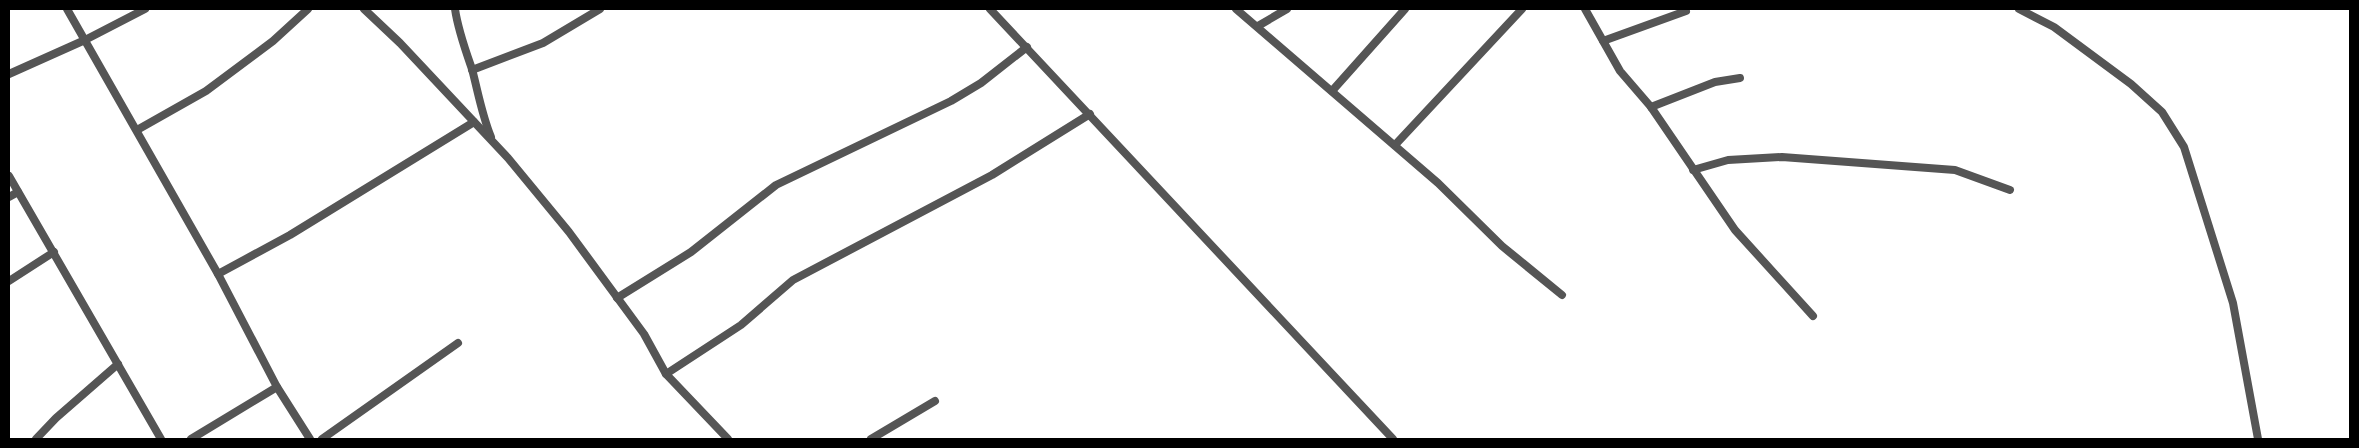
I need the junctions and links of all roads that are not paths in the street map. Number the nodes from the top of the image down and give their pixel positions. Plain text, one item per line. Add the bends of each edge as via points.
1 (68, 9) edge
2 (145, 9) edge
3 (308, 9) edge
4 (364, 9) edge
5 (454, 9) edge
6 (600, 9) edge
7 (990, 9) edge
8 (1236, 9) edge
9 (1287, 9) edge
10 (1405, 9) edge
11 (1522, 9) edge
12 (1585, 9) edge
13 (2019, 9) edge
14 (1686, 11) dead end
15 (1258, 26) junction
16 (85, 40) junction
17 (1603, 41) junction
18 (1027, 47) junction
19 (472, 70) junction
20 (9, 74) edge
21 (1740, 78) dead end
22 (1332, 90) junction
23 (1651, 107) junction
24 (1090, 114) junction
25 (474, 122) junction
26 (137, 130) junction
27 (493, 142) junction
28 (1394, 145) junction
29 (1693, 170) junction
30 (9, 176) edge
31 (2010, 190) dead end
32 (18, 192) junction
33 (9, 197) edge
34 (54, 252) junction
35 (218, 274) junction
36 (9, 281) edge
37 (1562, 295) dead end
38 (617, 298) junction
39 (1813, 316) dead end
40 (458, 344) dead end
41 (118, 364) junction
42 (666, 374) junction
43 (277, 386) junction
44 (935, 401) dead end
45 (36, 439) edge
46 (161, 439) edge
47 (190, 439) edge
48 (310, 439) edge
49 (322, 439) edge
50 (728, 439) edge
51 (871, 439) edge
52 (1393, 439) edge
53 (2258, 439) edge

1 - 16 street
2 - 16 street
3 - 26 street via 206,91
4 - 25 street
5 - 19 street
6 - 19 street via 543,43
7 - 18 street
8 - 15 street
9 - 15 street
10 - 22 street
11 - 28 street
12 - 17 street
13 - 53 street via 2054,27 2131,84 2162,112 2184,148 2233,303
14 - 17 street
15 - 22 street
16 - 20 street
16 - 26 street
17 - 23 street via 1620,71
18 - 24 street
18 - 38 street via 951,102 776,185 691,252
19 - 27 street via 482,115
21 - 23 street via 1715,82
22 - 28 street
23 - 29 street
24 - 42 street via 992,175 793,280 741,325
24 - 52 street
25 - 27 street
25 - 35 street via 330,211
26 - 35 street
27 - 38 street via 569,232
28 - 37 street via 1502,246
29 - 31 street via 1728,160 1782,157 1955,170
29 - 39 street via 1735,230
30 - 32 street
32 - 33 street
32 - 34 street
34 - 36 street
34 - 41 street
35 - 43 street
38 - 42 street via 644,334
40 - 49 street
41 - 45 street
41 - 46 street
42 - 50 street
43 - 47 street
43 - 48 street
44 - 51 street

